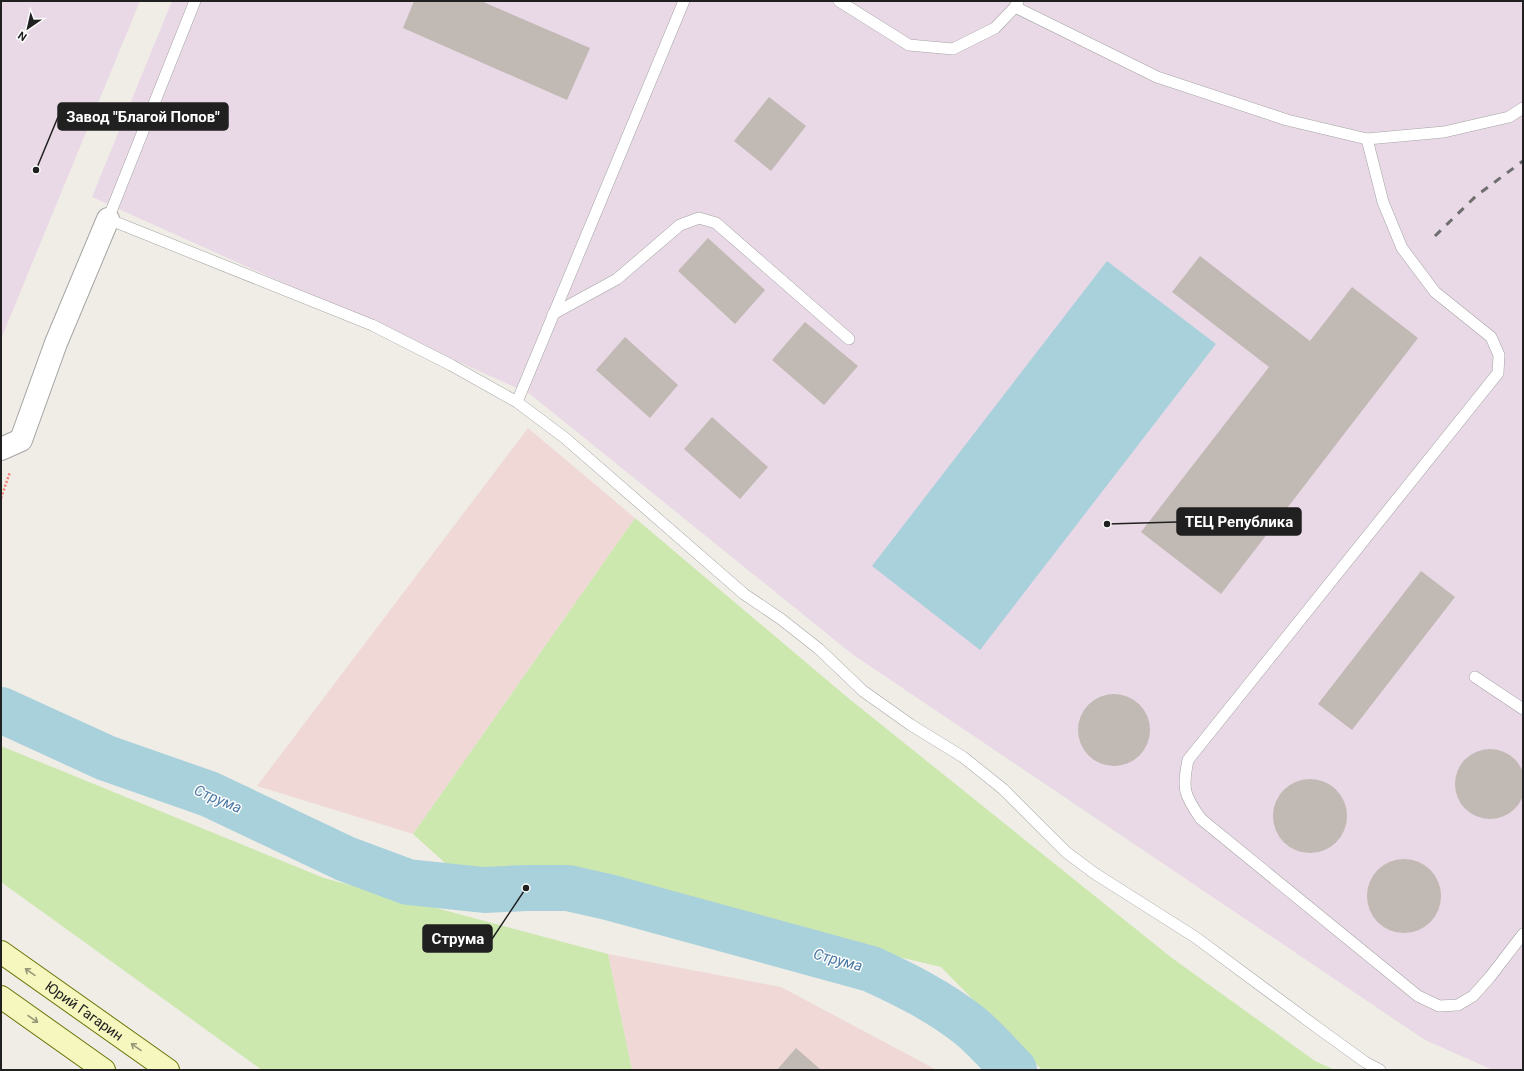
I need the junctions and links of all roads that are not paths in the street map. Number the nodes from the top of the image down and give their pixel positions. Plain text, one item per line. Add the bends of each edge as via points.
1 (195, 1) edge
2 (684, 1) edge
3 (839, 1) edge
4 (1017, 4) edge
5 (1523, 108) edge
6 (1368, 139) junction
7 (108, 219) junction
8 (553, 314) junction
9 (850, 339) dead end
10 (517, 402) junction
11 (1, 449) edge
12 (1475, 677) dead end
13 (1523, 709) edge
14 (1523, 934) edge
15 (1, 952) edge
16 (1, 997) edge
17 (104, 1070) edge
18 (168, 1070) edge
19 (1380, 1070) edge

1 - 7 lane
2 - 8 lane
3 - 4 lane via 909,45 952,49 995,28
4 - 6 lane via 1157,77 1287,120
5 - 6 lane via 1510,117 1444,132
6 - 14 lane via 1383,202 1402,248 1435,292 1491,337 1499,355 1498,373 1188,760 1184,780 1187,799 1201,819 1418,996 1439,1006 1458,1006 1474,996
7 - 10 lane via 372,325
7 - 11 street via 56,343 21,440
8 - 9 lane via 617,279 680,225 699,218 716,223
8 - 10 lane
10 - 19 lane via 565,438 744,594 819,649 864,691 1003,789 1066,852 1088,869 1195,937
12 - 13 lane
18 -> 15 street, Юрий Гагарин
16 -> 17 street

